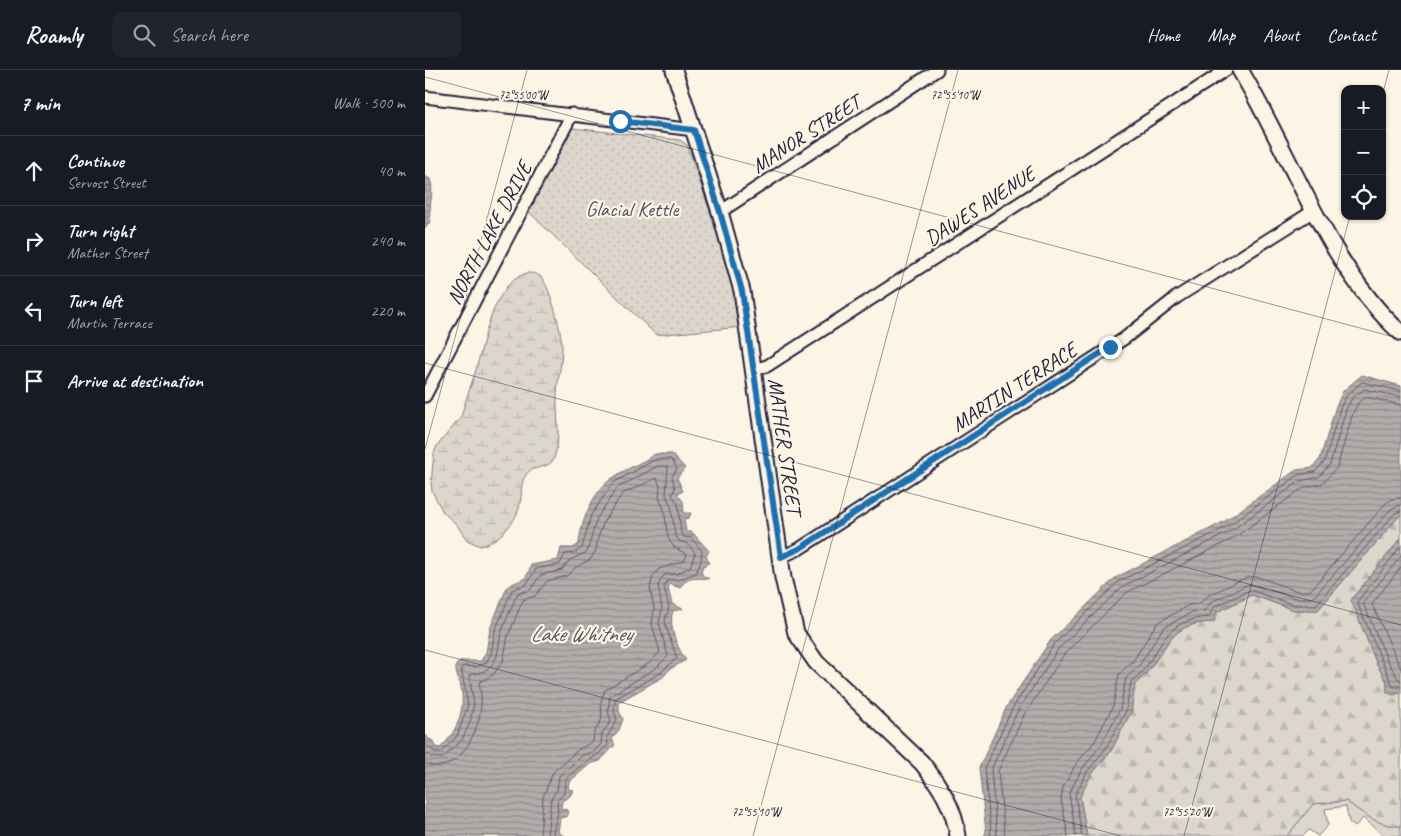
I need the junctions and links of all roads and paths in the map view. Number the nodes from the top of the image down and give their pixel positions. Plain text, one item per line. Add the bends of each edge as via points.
1 (674, 70) edge
2 (937, 70) edge
3 (1226, 70) edge
4 (1240, 70) edge
5 (425, 97) edge
6 (572, 114) junction
7 (694, 130) junction
8 (1315, 210) junction
9 (720, 212) junction
10 (1401, 333) edge
11 (753, 370) junction
12 (425, 396) edge
13 (781, 557) junction
14 (958, 836) edge

1 - 7 street, MATHER STREET
2 - 9 street, MANOR STREET
3 - 11 street, DAWES AVENUE via 767,366
4 - 8 street
5 - 6 street
6 - 7 street
6 - 12 street, NORTH LAKE DRIVE
7 - 9 street, MATHER STREET
8 - 10 street via 1354,279
8 - 13 street, MARTIN TERRACE via 1177,297 1125,338
9 - 11 street, MATHER STREET via 742,291
11 - 13 street, MATHER STREET
13 - 14 street, MATHER STREET via 791,617 805,649 936,780 953,812

